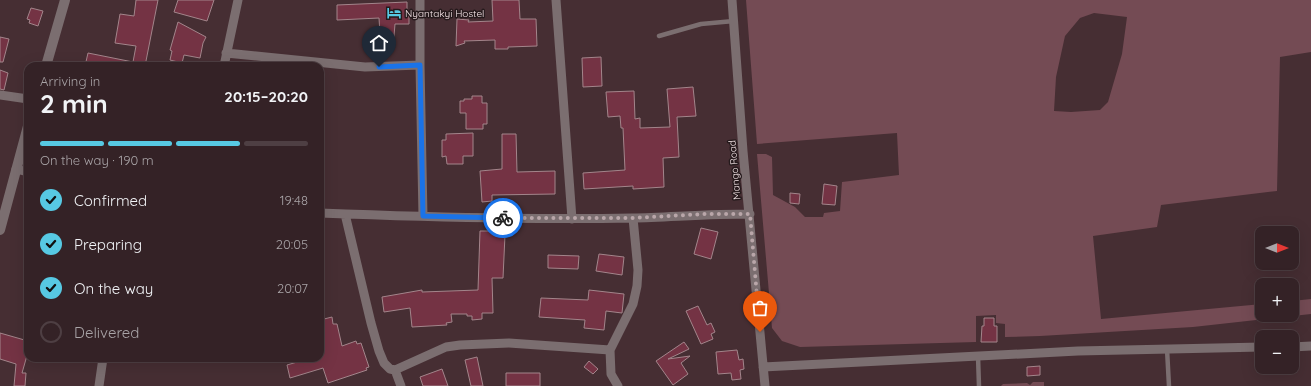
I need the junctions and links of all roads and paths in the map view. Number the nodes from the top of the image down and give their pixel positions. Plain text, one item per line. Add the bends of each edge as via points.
1 (65, 0) edge
2 (238, 0) edge
3 (420, 0) edge
4 (556, 0) edge
5 (732, 0) edge
6 (734, 21) junction
7 (659, 36) dead end
8 (226, 54) junction
9 (47, 62) edge
10 (225, 62) edge
11 (312, 62) edge
12 (324, 63) edge
13 (420, 65) junction
14 (0, 94) edge
15 (24, 99) edge
16 (24, 140) edge
17 (16, 169) junction
18 (24, 171) edge
19 (2, 213) edge
20 (324, 213) edge
21 (345, 214) junction
22 (750, 214) junction
23 (423, 216) junction
24 (633, 218) junction
25 (572, 219) junction
26 (0, 230) edge
27 (1311, 346) edge
28 (1255, 347) edge
29 (1299, 347) edge
30 (1167, 349) junction
31 (610, 350) junction
32 (978, 356) junction
33 (102, 362) edge
34 (763, 367) junction
35 (395, 370) junction
36 (98, 386) edge
37 (401, 386) edge
38 (618, 386) edge
39 (765, 386) edge
40 (979, 386) edge
41 (1169, 386) edge

1 - 9 street
2 - 8 street
3 - 13 street
4 - 25 street
5 - 6 street, Mango Road
6 - 7 lane via 701,24
6 - 22 street, Mango Road
8 - 10 street
8 - 11 street
12 - 13 street via 365,67
13 - 23 street
14 - 15 street
16 - 17 street
17 - 18 street
17 - 19 street
19 - 26 street
20 - 21 street
21 - 23 street
21 - 35 street via 379,351 384,363
22 - 24 street
22 - 34 street, Mango Road
23 - 25 street
24 - 25 street
24 - 31 street via 637,286 633,304
27 - 29 street
28 - 30 street
30 - 32 street
30 - 41 lane
31 - 35 street via 508,344 460,345 446,347
31 - 38 street via 611,374
32 - 34 street
32 - 40 lane
33 - 36 street
34 - 39 street, Mango Road
35 - 37 street

